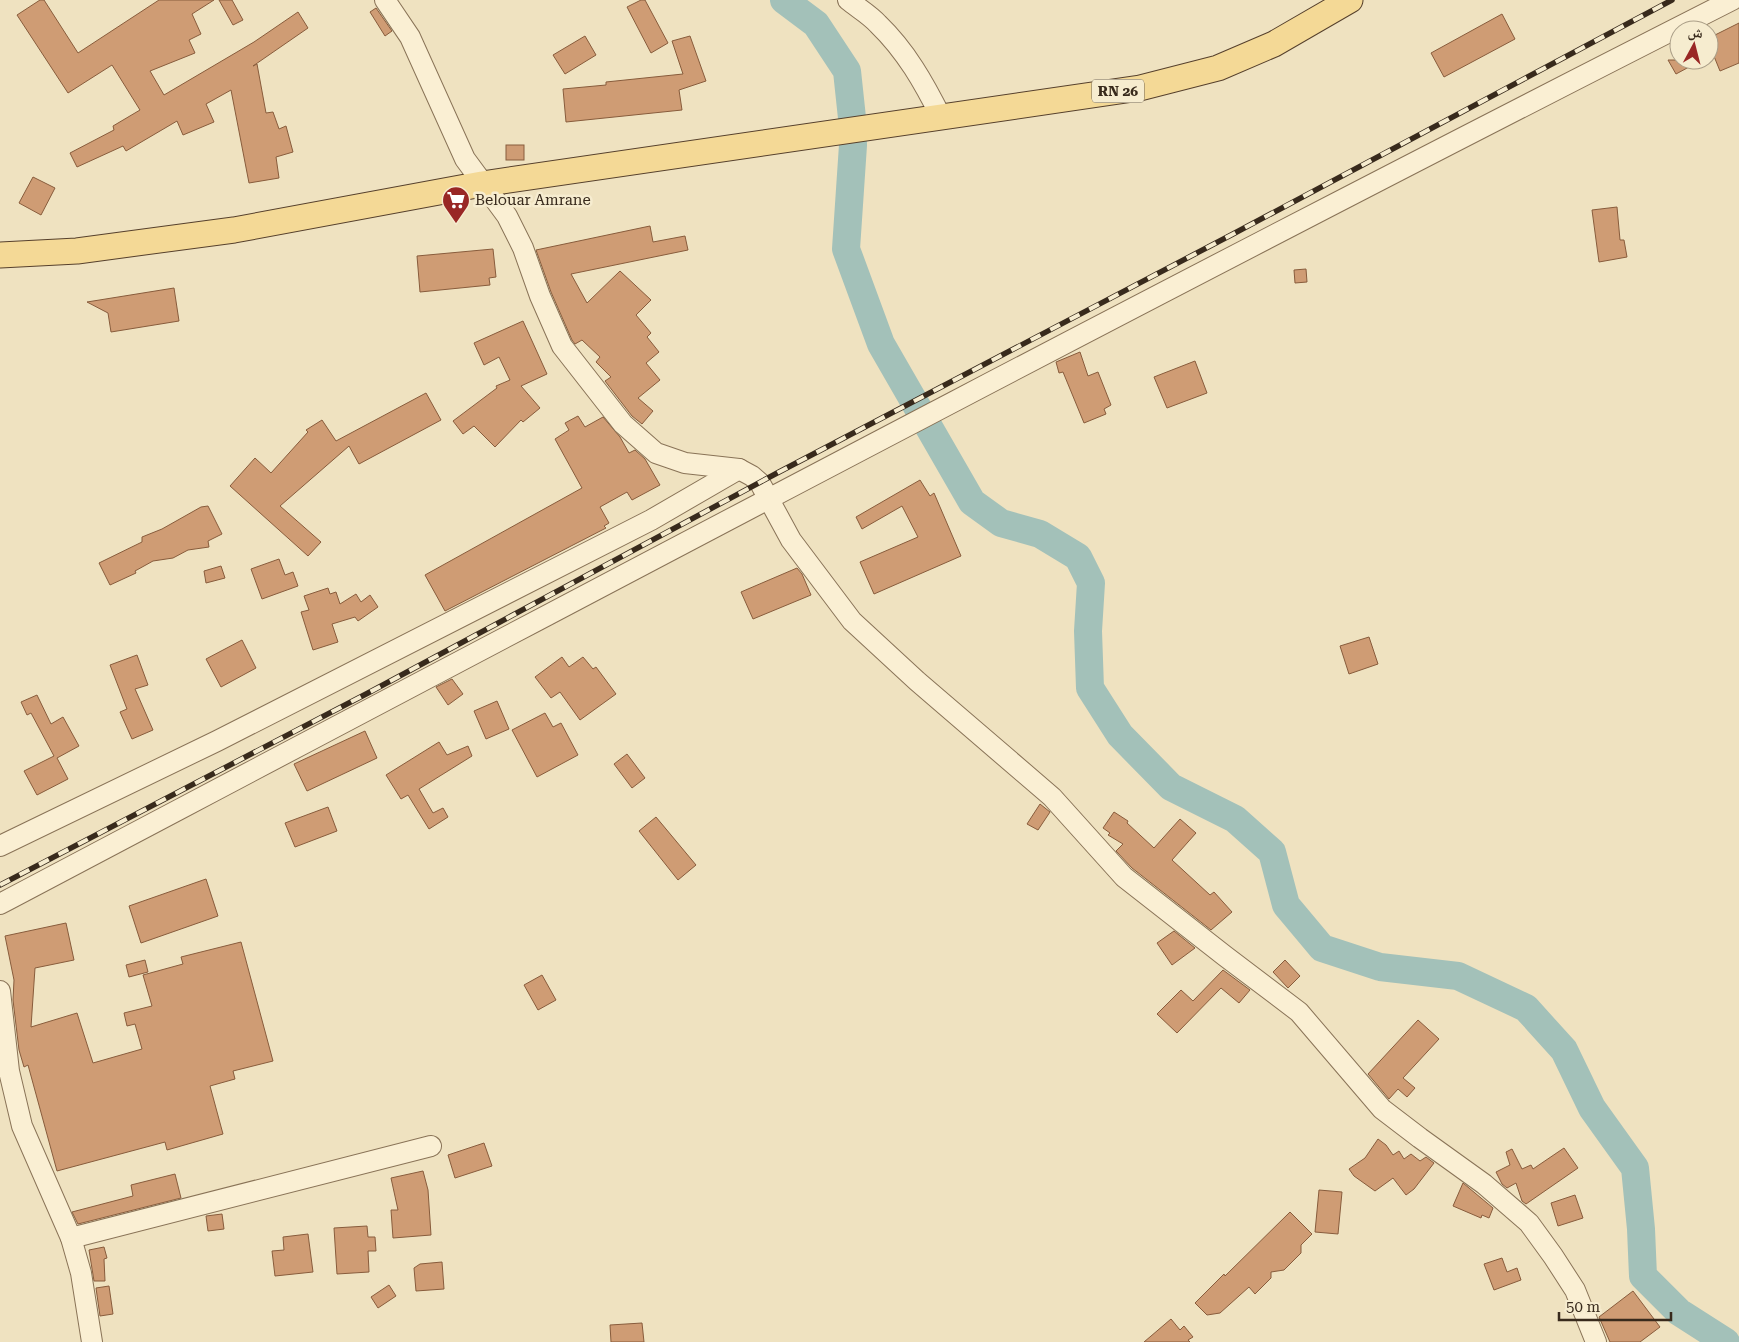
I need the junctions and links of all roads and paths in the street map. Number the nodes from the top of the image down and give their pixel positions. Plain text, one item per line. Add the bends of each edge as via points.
1 (385, 0) edge
2 (848, 0) edge
3 (1350, 0) edge
4 (1732, 0) edge
5 (941, 117) junction
6 (482, 184) junction
7 (0, 255) edge
8 (739, 469) junction
9 (768, 499) junction
10 (4, 838) edge
11 (0, 904) edge
12 (0, 991) edge
13 (431, 1146) dead end
14 (71, 1238) junction
15 (92, 1342) edge
16 (1596, 1342) edge

1 - 6 street via 410,37 465,159
2 - 5 street via 877,23 904,52
3 - 5 main road, RN 26 via 1274,44 1218,68 1140,88
4 - 9 street
5 - 6 main road, RN 26
6 - 7 main road, RN 26 via 234,230 77,251
6 - 8 street via 507,216 523,248 562,346 623,424 656,453 685,463
8 - 9 street via 760,483
8 - 10 street via 651,520 218,740
9 - 11 street
9 - 16 street via 791,540 852,621 1052,797 1124,877 1300,1012 1382,1109 1484,1184 1529,1223 1575,1290
12 - 14 street via 9,1071 22,1126
13 - 14 street
14 - 15 street

